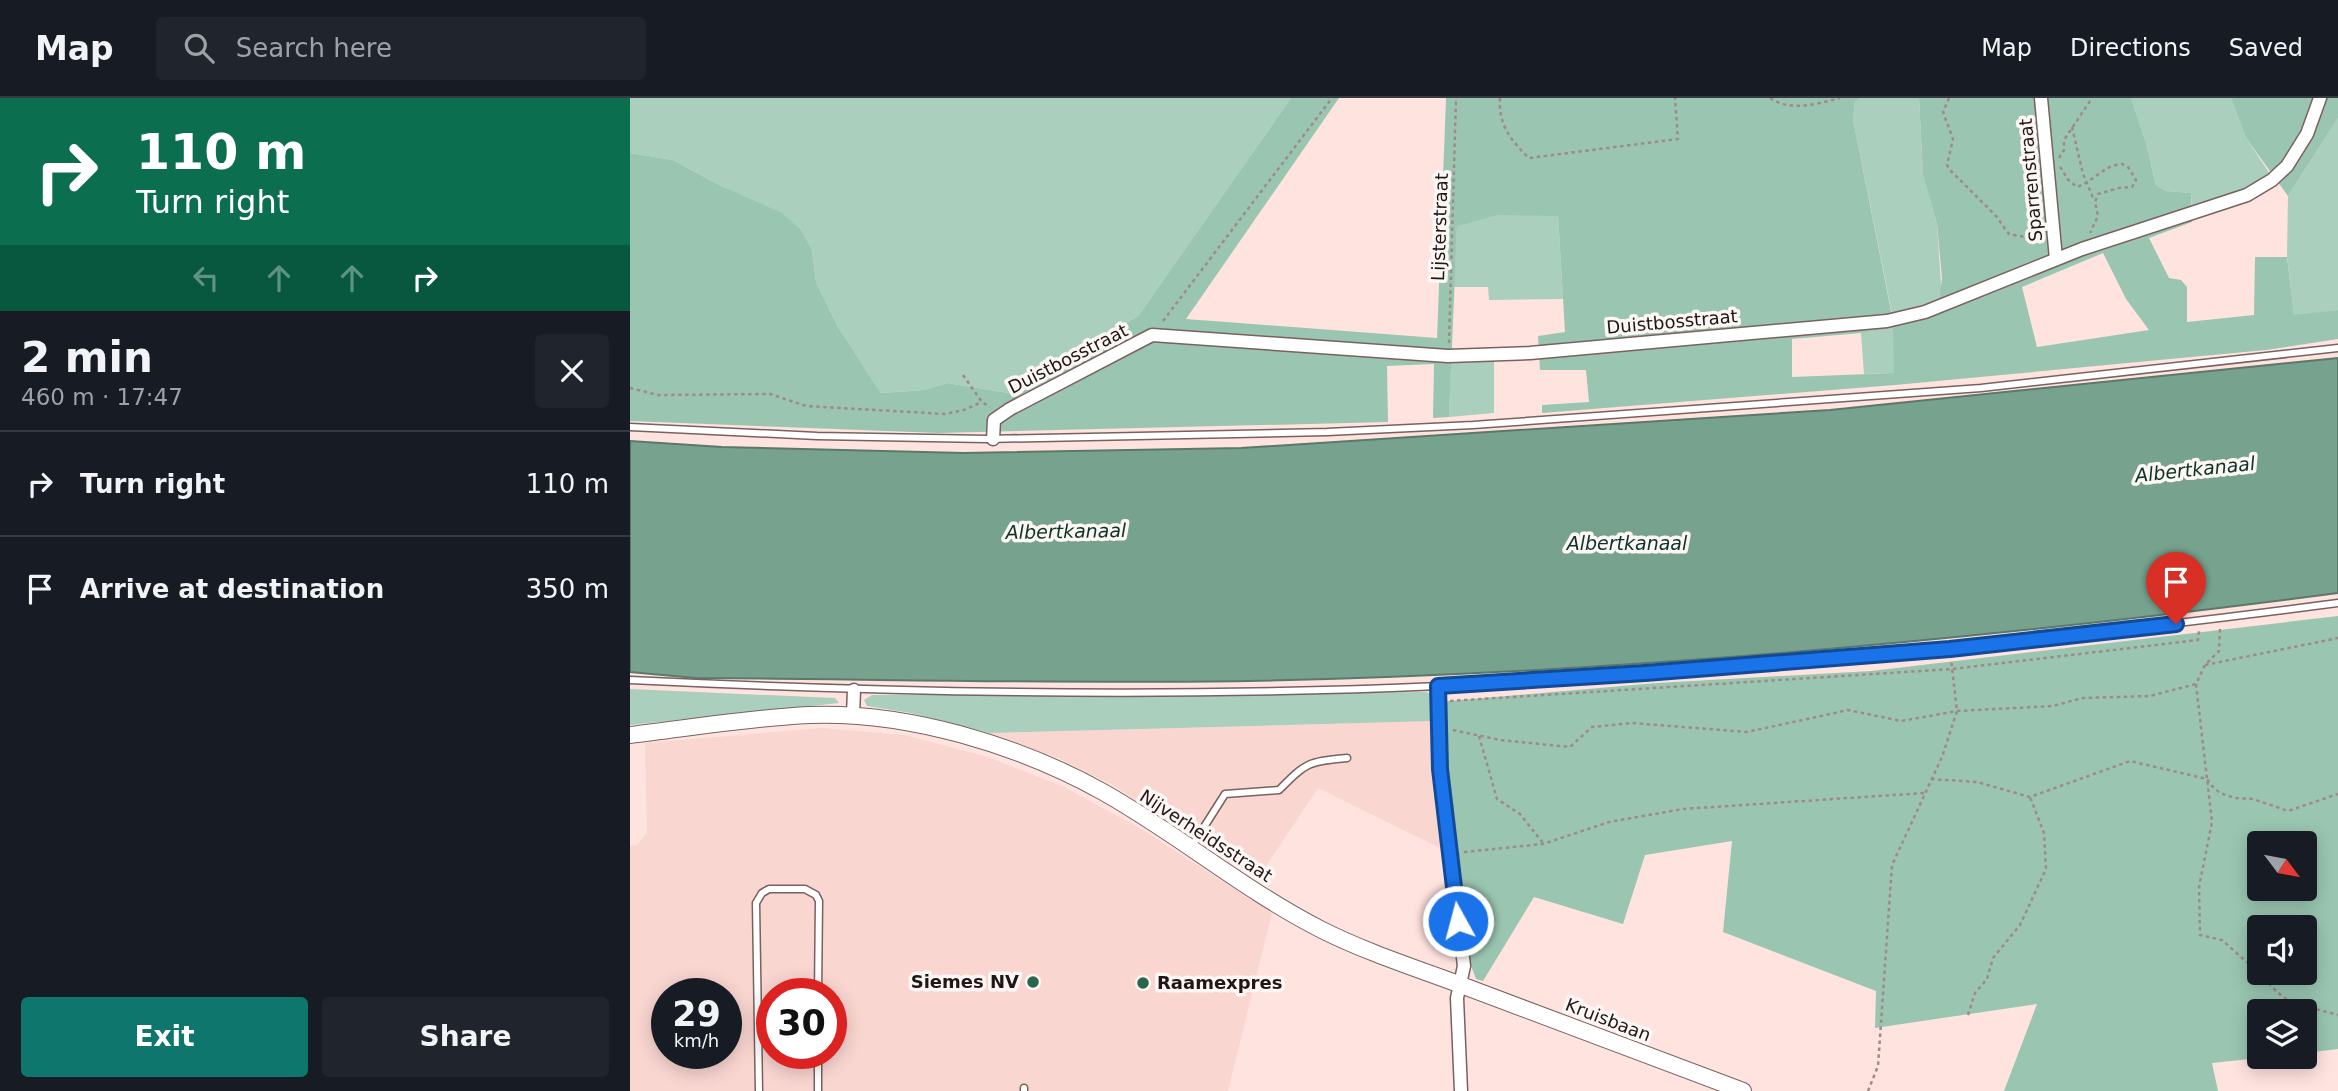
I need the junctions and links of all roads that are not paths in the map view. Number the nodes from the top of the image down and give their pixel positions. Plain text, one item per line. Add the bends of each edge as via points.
1 (2041, 98) edge
2 (2320, 98) edge
3 (2056, 259) junction
4 (2338, 348) edge
5 (630, 427) edge
6 (993, 439) junction
7 (2338, 603) edge
8 (630, 680) edge
9 (1438, 686) junction
10 (854, 690) junction
11 (853, 715) junction
12 (630, 735) edge
13 (1347, 758) dead end
14 (1191, 848) junction
15 (757, 978) edge
16 (818, 978) edge
17 (1461, 985) junction
18 (759, 1069) edge
19 (818, 1069) edge
20 (759, 1091) edge
21 (818, 1091) edge
22 (1461, 1091) edge
23 (1743, 1091) edge

1 - 3 street, Sparrenstraat
2 - 3 street, Duistbosstraat via 2297,152 2272,180 2247,195
3 - 6 street, Duistbosstraat via 1925,312 1887,321 1530,353 1448,356 1152,335 1002,414 994,421
4 - 6 lane via 1982,388 1473,425
5 - 6 lane
7 - 9 lane via 1950,649
8 - 10 lane
9 - 10 lane via 1214,692
9 - 17 street via 1440,769 1464,965
10 - 11 street
11 - 12 street, Nijverheidsstraat via 768,718
11 - 14 street, Nijverheidsstraat via 942,730 1066,773
13 - 14 lane via 1301,768 1279,790 1225,794
14 - 17 street, Nijverheidsstraat via 1324,930
15 - 16 lane via 756,903 769,889 805,889 819,901
17 - 22 street via 1457,998
17 - 23 street, Kruisbaan
18 - 20 lane
19 - 21 lane

